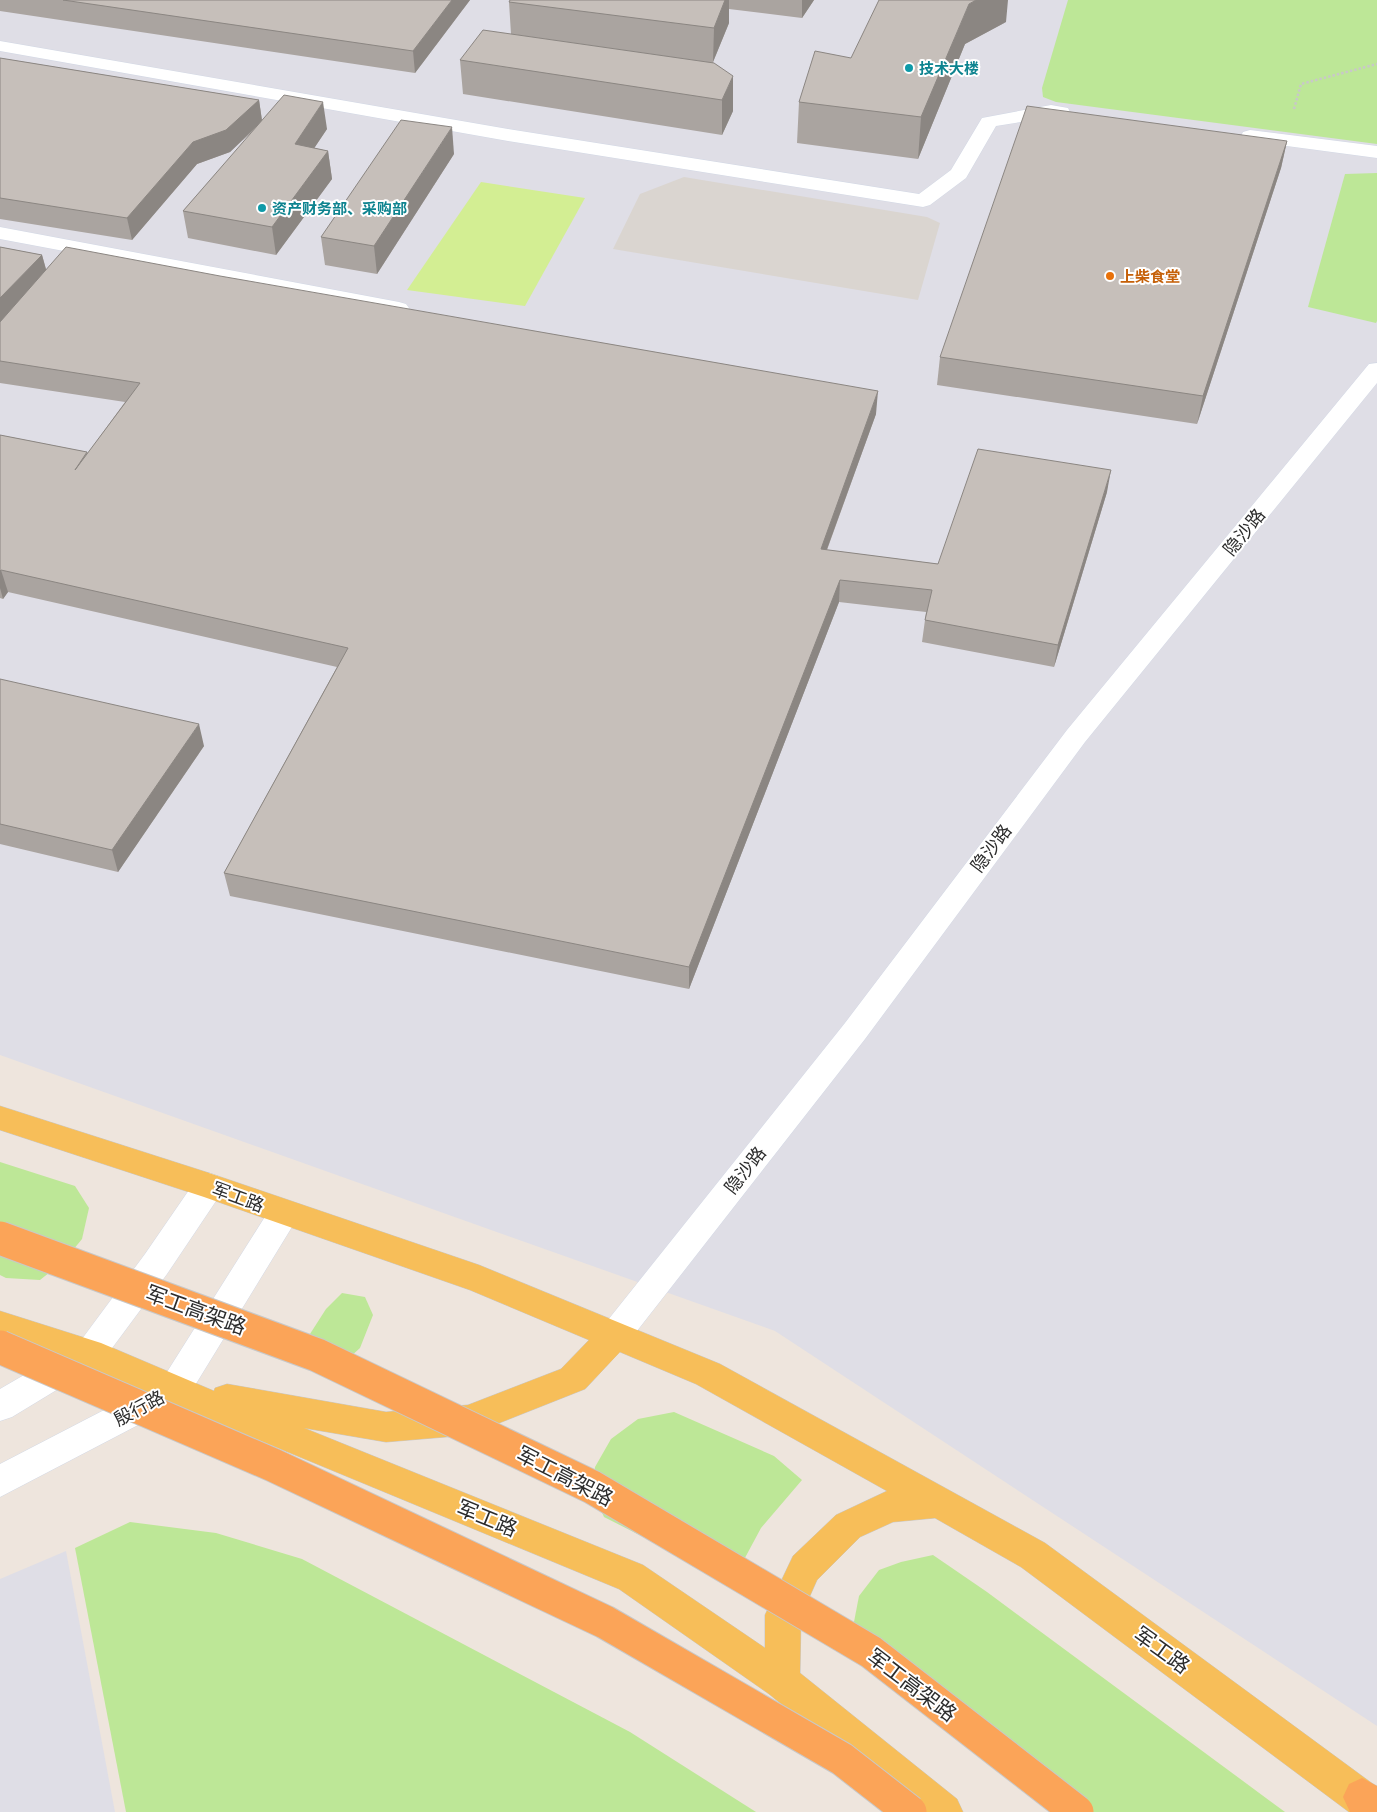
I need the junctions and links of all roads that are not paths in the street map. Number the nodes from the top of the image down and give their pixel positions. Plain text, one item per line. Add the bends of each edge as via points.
1 (0, 46) edge
2 (1080, 115) edge
3 (1229, 133) edge
4 (1377, 152) edge
5 (0, 233) edge
6 (420, 311) edge
7 (1377, 369) edge
8 (0, 1118) edge
9 (208, 1186) junction
10 (284, 1213) junction
11 (0, 1238) edge
12 (0, 1325) edge
13 (615, 1334) junction
14 (0, 1347) edge
15 (90, 1353) junction
16 (174, 1390) junction
17 (0, 1406) edge
18 (0, 1481) edge
19 (939, 1502) junction
20 (782, 1681) junction
21 (1372, 1806) edge
22 (910, 1812) edge
23 (944, 1812) edge
24 (1077, 1812) edge

1 - 2 street via 498,133 923,200 959,174 989,122 1051,111
3 - 4 street
5 - 6 street
7 - 13 street, 隐沙路 via 1076,736 855,1032
8 - 9 main road, 军工路
9 - 10 main road, 军工路
9 - 15 street via 156,1264
10 - 13 main road, 军工路 via 479,1279
10 - 16 street, 殷行路
11 - 24 highway, 军工高架路, bridge via 317,1355 592,1487 871,1652
12 - 15 main road, 军工路
13 - 16 main road, 军工路 via 573,1379 469,1420 386,1427
13 - 19 main road, 军工路 via 708,1374
14 - 22 highway, bridge via 273,1465 605,1622 842,1759
15 - 16 main road, 军工路
15 - 17 street
16 - 18 street, 殷行路
16 - 20 main road, 军工路 via 631,1577
19 - 20 main road via 890,1506 848,1526 805,1568 783,1614
19 - 21 main road, 军工路 via 1033,1555
20 - 23 main road, 军工路

